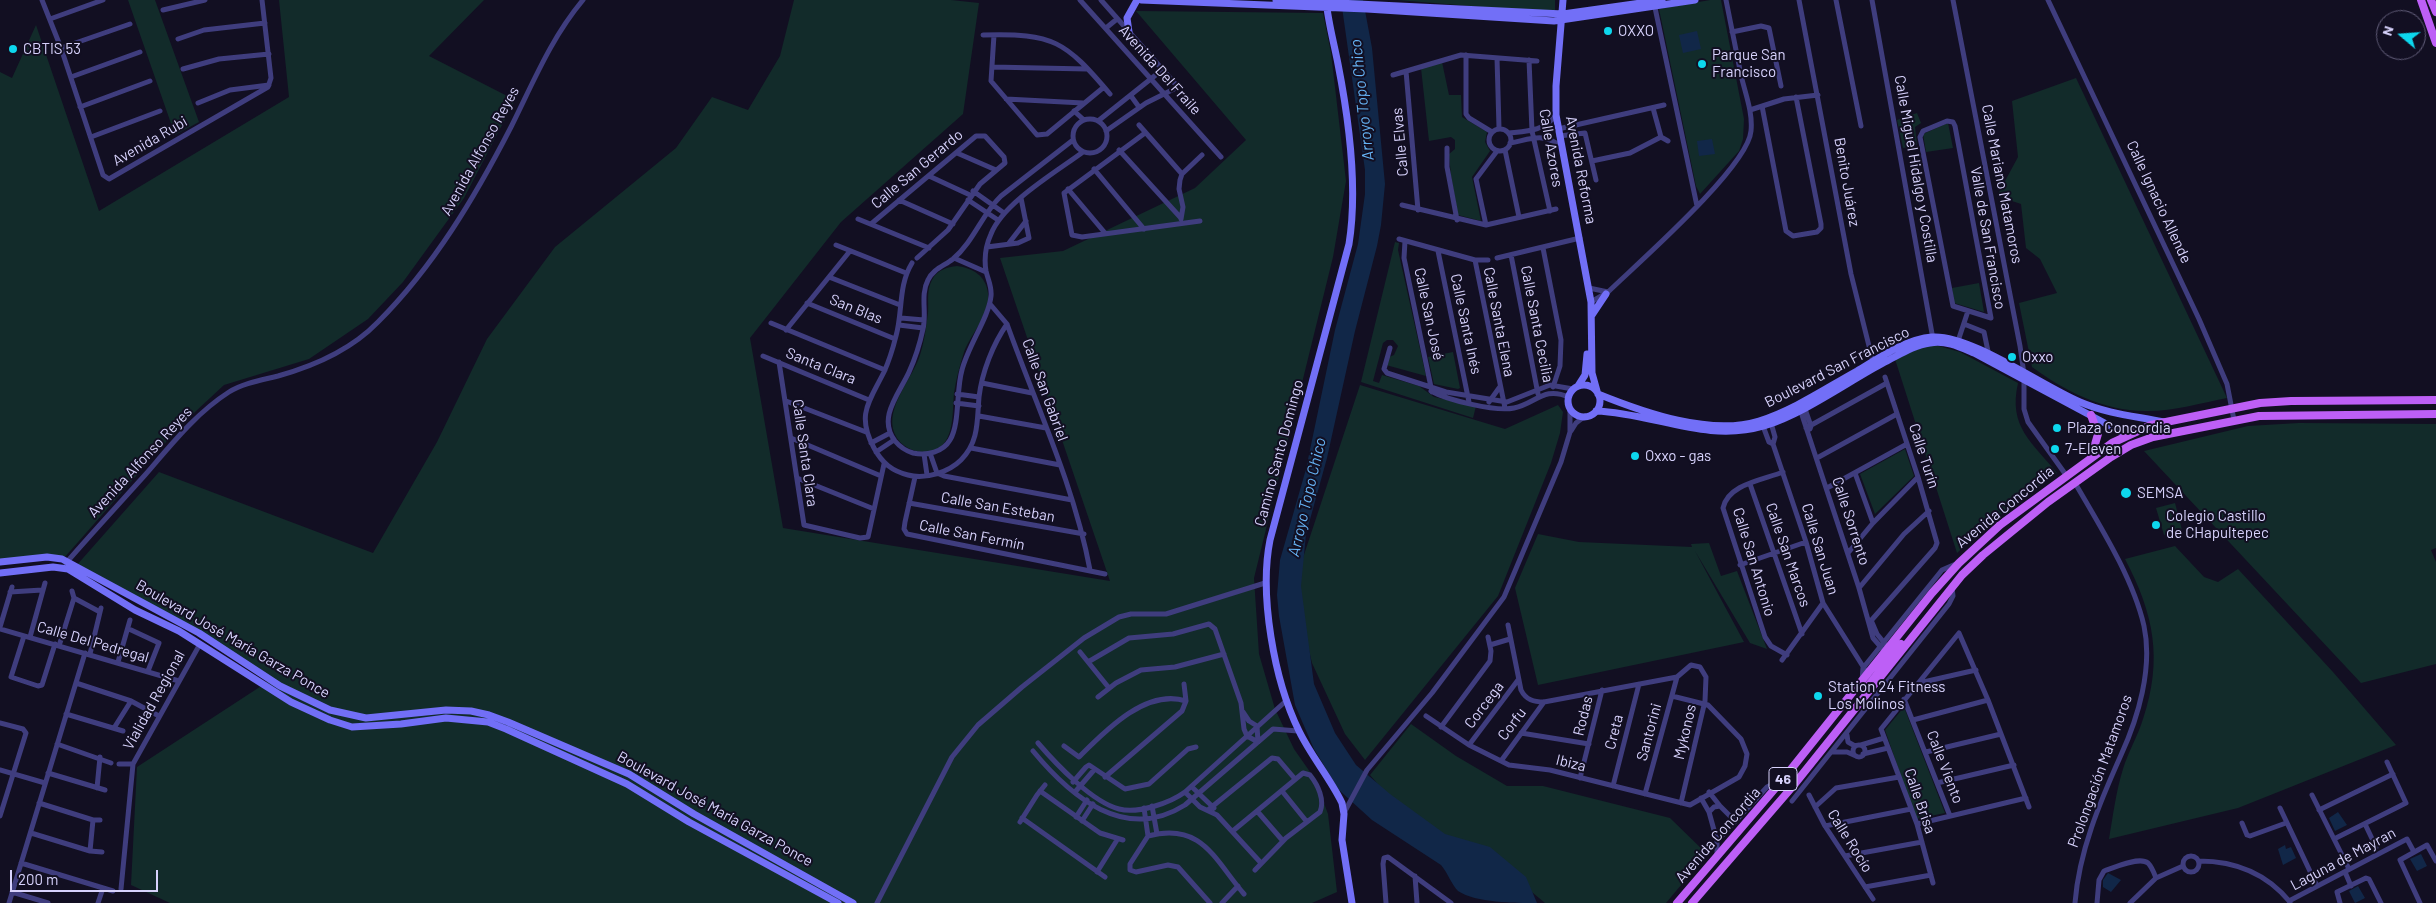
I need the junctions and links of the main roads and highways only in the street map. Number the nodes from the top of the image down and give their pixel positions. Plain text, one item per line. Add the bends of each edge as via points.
1 (2421, 0) edge
2 (2432, 0) edge
3 (2436, 12) edge
4 (2436, 44) edge
5 (2436, 400) edge
6 (2436, 414) edge
7 (2091, 415) road end
8 (2127, 435) junction
9 (2153, 437) junction
10 (2091, 458) junction
11 (2066, 475) junction
12 (2025, 520) junction
13 (1918, 630) junction
14 (1887, 650) junction
15 (1873, 678) junction
16 (1698, 899) edge
17 (1677, 903) edge
18 (1692, 903) edge

1 - 4 main road
2 - 3 main road
5 - 8 main road, Avenida Concordia via 2291,401 2233,407 2166,422
6 - 9 main road, Avenida Concordia / 46 via 2284,414 2234,420
7 - 10 main road via 2098,434
8 - 9 main road
8 - 10 main road, Avenida Concordia
9 - 12 main road, Avenida Concordia / 46 via 2131,445
10 - 11 main road, Avenida Concordia
11 - 12 main road via 2069,482 2066,486 2033,510
11 - 14 main road, Avenida Concordia via 2000,525 1959,563 1901,627
12 - 13 main road, Avenida Concordia / 46 via 1983,554
13 - 14 main road
13 - 15 main road, Avenida Concordia / 46
14 - 15 main road
15 - 16 main road, Avenida Concordia / 46 via 1861,703
15 - 17 main road, Avenida Concordia / 46 via 1862,683
16 - 18 main road, Avenida Concordia / 46

